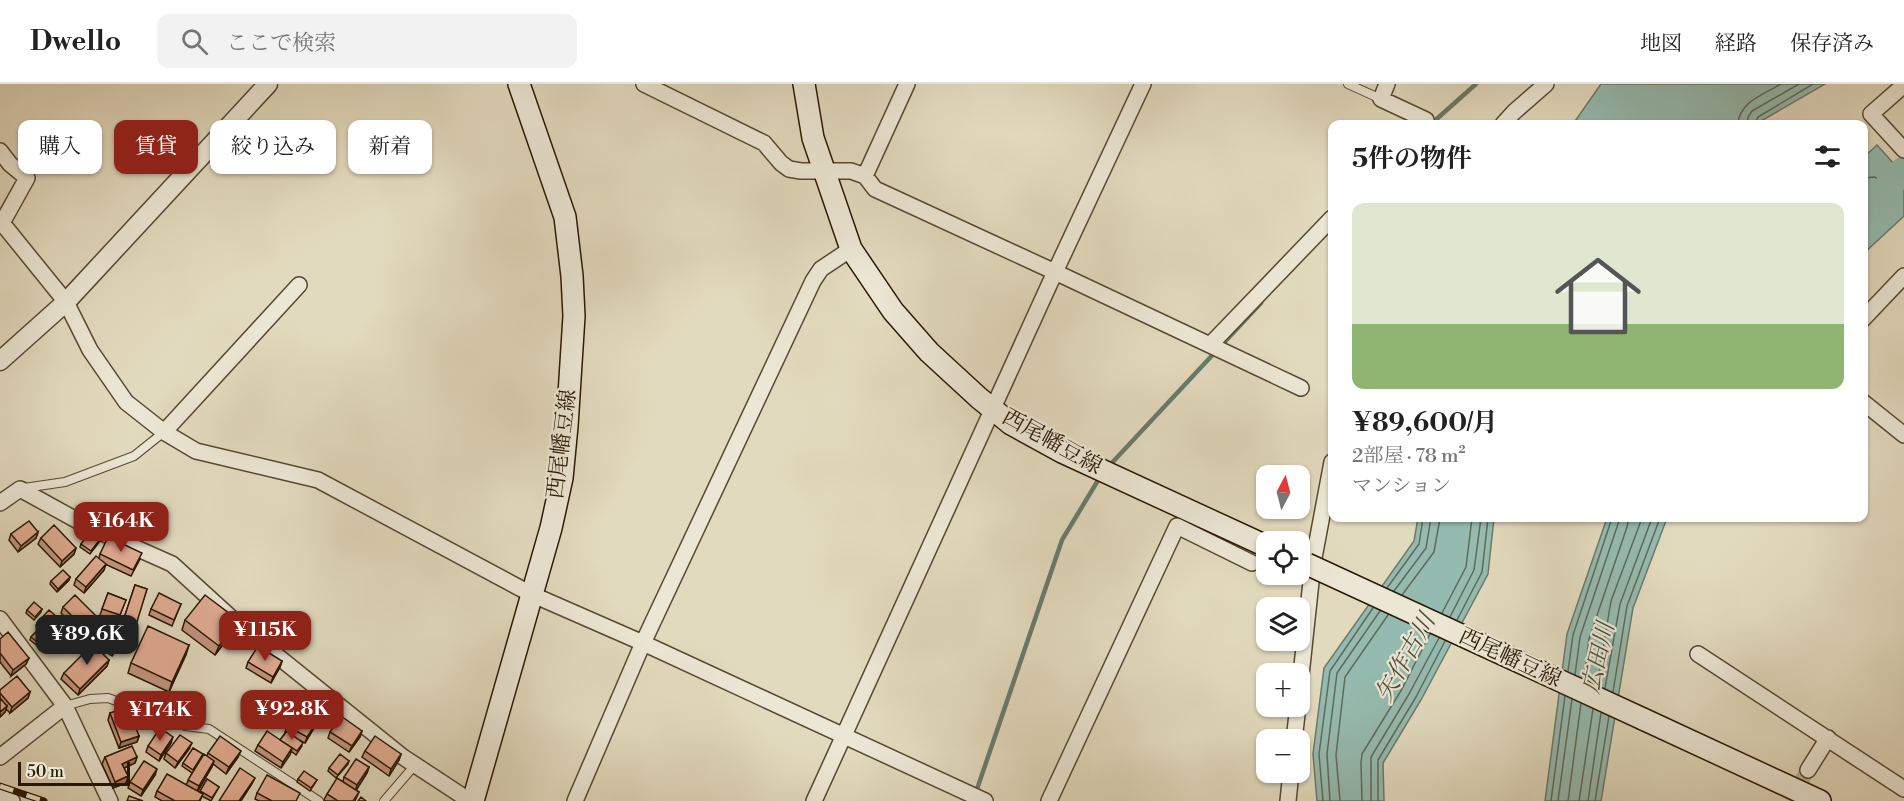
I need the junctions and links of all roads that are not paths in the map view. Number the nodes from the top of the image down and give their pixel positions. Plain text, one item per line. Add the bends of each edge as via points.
1 (268, 84) edge
2 (519, 84) edge
3 (644, 84) edge
4 (804, 84) edge
5 (907, 84) edge
6 (1143, 84) edge
7 (1348, 84) edge
8 (1388, 84) edge
9 (1546, 84) edge
10 (1903, 85) edge
11 (1381, 99) junction
12 (1420, 120) edge
13 (1507, 120) edge
14 (1904, 150) edge
15 (0, 151) edge
16 (824, 171) junction
17 (865, 176) junction
18 (1328, 222) edge
19 (851, 249) junction
20 (1055, 272) junction
21 (1904, 276) edge
22 (299, 285) dead end
23 (66, 302) junction
24 (1868, 315) edge
25 (1210, 345) junction
26 (0, 361) edge
27 (1301, 388) dead end
28 (1868, 406) edge
29 (993, 409) junction
30 (164, 432) junction
31 (1904, 435) edge
32 (1328, 483) edge
33 (20, 489) junction
34 (0, 503) edge
35 (1256, 541) edge
36 (1252, 562) dead end
37 (1310, 566) edge
38 (531, 594) junction
39 (0, 619) edge
40 (643, 643) junction
41 (1698, 654) dead end
42 (1302, 663) edge
43 (65, 706) junction
44 (844, 736) junction
45 (1828, 738) junction
46 (0, 757) edge
47 (416, 765) junction
48 (1808, 770) tunnel mouth
49 (1290, 783) edge
50 (1904, 789) edge
51 (0, 797) edge
52 (12, 801) edge
53 (110, 801) edge
54 (319, 801) edge
55 (384, 801) edge
56 (471, 801) edge
57 (575, 801) edge
58 (814, 801) edge
59 (984, 801) edge
60 (1048, 801) edge
61 (1288, 801) edge
62 (1820, 801) edge

1 - 23 street
2 - 38 main road, 西尾幡豆線 via 564,217 574,316 562,478
3 - 16 street via 764,143 789,169
4 - 16 main road, 西尾幡豆線 via 813,138
5 - 17 street
6 - 20 street
7 - 11 lane
8 - 11 street
9 - 13 street
10 - 14 street via 1871,114
11 - 12 street
15 - 23 street via 27,177 2,223
16 - 17 street via 851,171
16 - 19 main road, 西尾幡豆線
17 - 20 street via 875,189
18 - 25 street
19 - 29 main road, 西尾幡豆線 via 893,311 922,344
19 - 40 street via 821,269 813,281
20 - 25 street
20 - 29 street
21 - 24 street
22 - 30 street
23 - 26 street
23 - 30 street via 90,350 126,402
25 - 27 street
28 - 31 street
29 - 35 main road, 西尾幡豆線 via 1011,424 1062,452
29 - 44 street
30 - 33 lane via 134,456 65,482
30 - 38 street via 195,451 318,480
32 - 42 street via 1313,564
33 - 34 street
33 - 47 street via 89,527 172,564 240,626
36 - 60 street via 1177,526
37 - 62 main road, 西尾幡豆線, bridge
38 - 40 street
38 - 56 main road, 西尾幡豆線
39 - 43 street
40 - 44 street
40 - 57 street
41 - 45 street
43 - 46 street
43 - 53 street
43 - 54 lane via 108,698 185,726 210,729
44 - 58 street
44 - 59 street
45 - 48 street
45 - 50 street
47 - 55 lane
47 - 56 street
49 - 61 street
51 - 52 street

